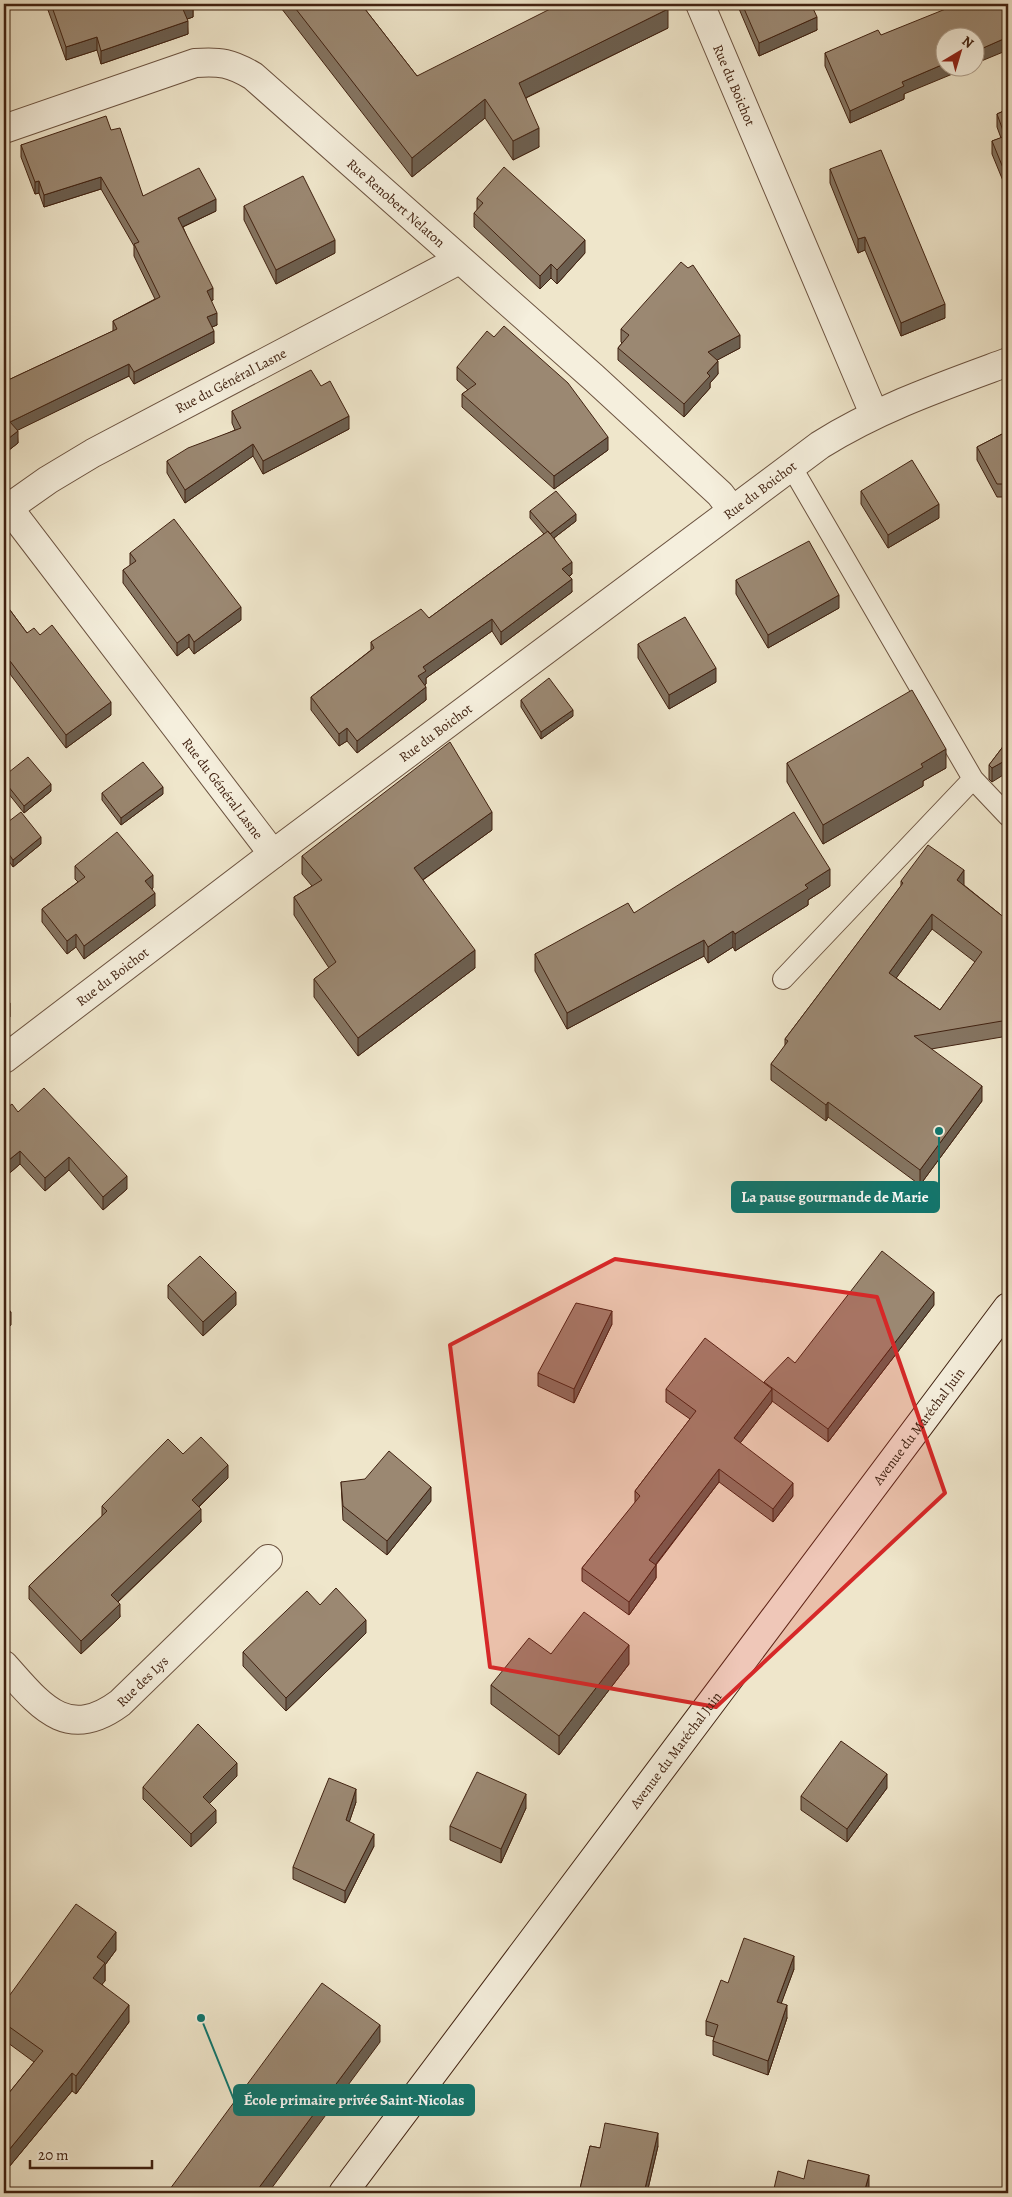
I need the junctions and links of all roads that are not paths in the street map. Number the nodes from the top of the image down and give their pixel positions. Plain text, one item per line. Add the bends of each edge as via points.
1 (700, 4) edge
2 (4, 129) edge
3 (459, 260) junction
4 (1008, 362) edge
5 (874, 414) junction
6 (791, 466) junction
7 (6, 509) edge
8 (732, 510) junction
9 (973, 779) junction
10 (1008, 816) edge
11 (273, 854) junction
12 (783, 979) dead end
13 (4, 1059) edge
14 (1008, 1307) edge
15 (268, 1559) dead end
16 (4, 1665) edge
17 (344, 2193) edge

1 - 5 street, Rue du Boichot
2 - 3 street, Rue Renobert Nelaton via 195,63 216,62 236,66 253,76
3 - 7 street, Rue du Général Lasne via 92,453
3 - 8 street, Rue Renobert Nelaton via 593,377 720,494
4 - 5 street, Rue du Boichot
5 - 6 street, Rue du Boichot
6 - 8 street, Rue du Boichot
6 - 9 lane
7 - 11 street, Rue du Général Lasne
8 - 11 street, Rue du Boichot
9 - 10 lane
9 - 12 lane
11 - 13 street, Rue du Boichot
14 - 17 street, Avenue du Maréchal Juin
15 - 16 street, Rue des Lys via 120,1703 95,1718 76,1721 48,1710

